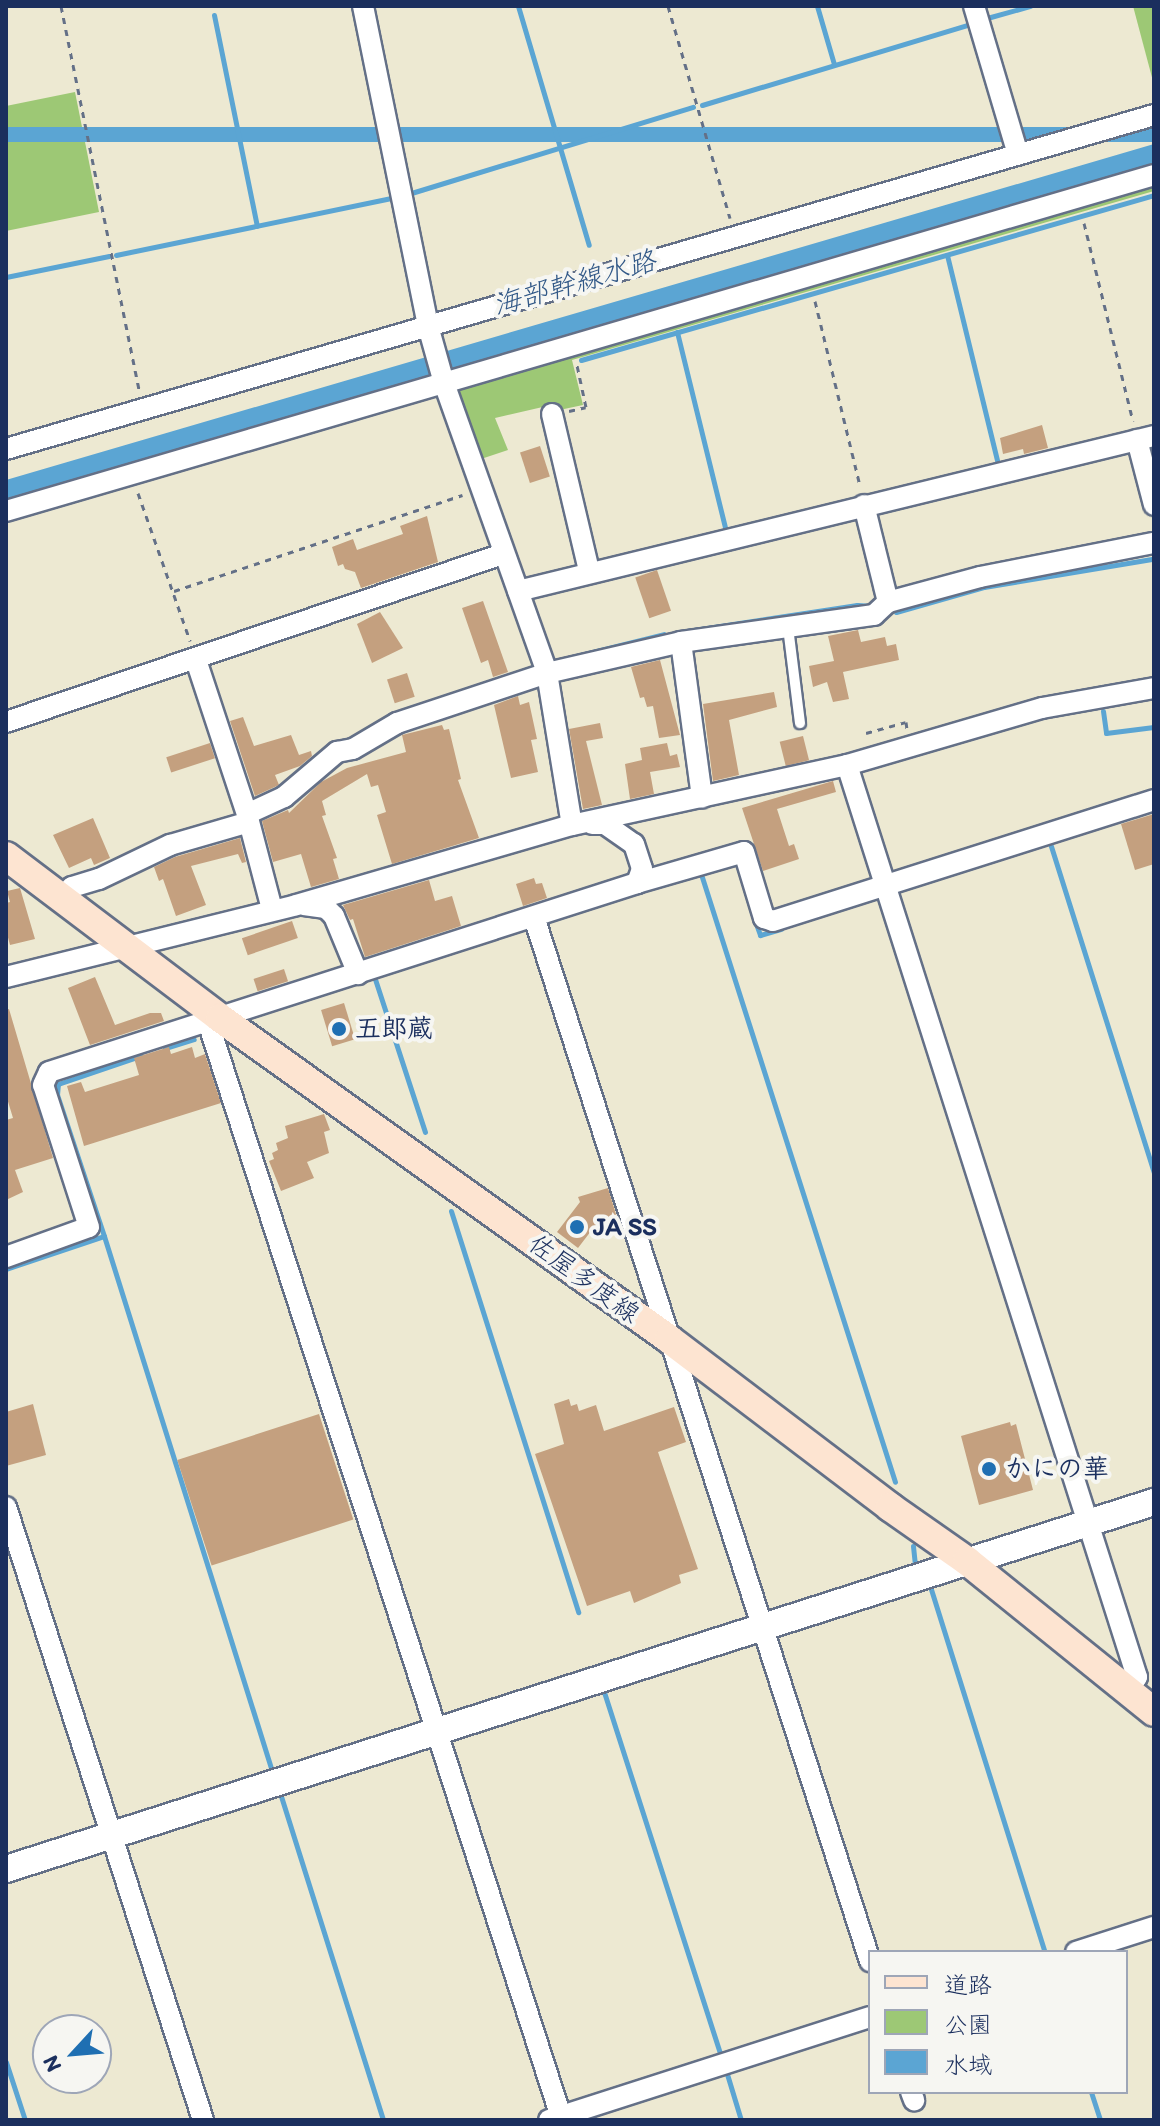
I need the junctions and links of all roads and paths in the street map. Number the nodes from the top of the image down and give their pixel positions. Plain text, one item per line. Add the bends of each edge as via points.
1 (61, 6) edge
2 (363, 6) edge
3 (668, 6) edge
4 (974, 6) edge
5 (1154, 115) edge
6 (1018, 155) junction
7 (1154, 175) edge
8 (1084, 223) dead end
9 (737, 236) junction
10 (815, 301) dead end
11 (428, 330) junction
12 (577, 365) dead end
13 (443, 381) junction
14 (143, 409) junction
15 (552, 414) joint
16 (1146, 438) edge
17 (6, 449) edge
18 (131, 475) junction
19 (480, 489) junction
20 (864, 505) junction
21 (1154, 505) edge
22 (6, 511) edge
23 (1154, 543) edge
24 (503, 554) junction
25 (589, 571) junction
26 (174, 591) junction
27 (518, 591) junction
28 (888, 602) junction
29 (788, 627) junction
30 (681, 642) junction
31 (196, 660) junction
32 (547, 673) junction
33 (1154, 688) edge
34 (6, 722) edge
35 (800, 723) dead end
36 (866, 733) dead end
37 (912, 744) junction
38 (847, 765) junction
39 (702, 798) junction
40 (1154, 800) edge
41 (248, 818) junction
42 (572, 825) junction
43 (6, 856) edge
44 (637, 883) junction
45 (885, 886) junction
46 (62, 897) junction
47 (296, 905) junction
48 (272, 909) junction
49 (534, 917) junction
50 (131, 948) junction
51 (358, 974) junction
52 (6, 977) edge
53 (214, 1020) junction
54 (6, 1257) edge
55 (669, 1339) junction
56 (1154, 1502) edge
57 (6, 1507) edge
58 (1088, 1523) junction
59 (13, 1550) edge
60 (967, 1561) junction
61 (764, 1626) junction
62 (1127, 1691) junction
63 (1154, 1712) edge
64 (438, 1731) junction
65 (113, 1834) junction
66 (6, 1869) edge
67 (1154, 1927) edge
68 (1082, 1950) edge
69 (868, 1955) edge
70 (868, 2018) edge
71 (557, 2119) edge
72 (203, 2120) edge

1 - 14 path
2 - 11 street
3 - 9 path
4 - 6 street
5 - 6 street
6 - 9 street
7 - 13 street
8 - 16 path
9 - 11 street
10 - 20 path
11 - 13 street
11 - 14 street
12 - 15 path via 586,407
13 - 18 street
13 - 19 street
14 - 17 street
15 - 25 street
16 - 20 street
16 - 21 street
18 - 22 street
18 - 26 path
19 - 24 street
19 - 26 path
20 - 25 street
20 - 28 street
23 - 28 street via 1002,572
24 - 27 street
24 - 31 street
25 - 27 street
26 - 31 path
27 - 32 street
28 - 29 street via 874,615
29 - 30 street
29 - 35 lane
30 - 32 street
30 - 39 street
31 - 34 street
31 - 41 street
32 - 41 street via 388,728 353,749 337,752 284,797
32 - 42 street
33 - 37 street via 1042,708
36 - 37 path via 906,722
37 - 38 street
38 - 39 street
38 - 45 street
39 - 42 street
40 - 45 street
41 - 46 street via 170,845 72,887
41 - 48 street
42 - 44 street via 605,824 634,844 642,869
42 - 47 street
43 - 46 main road, 佐屋多度線
44 - 45 street via 744,852 764,918 773,921
44 - 49 street
45 - 58 street
46 - 50 main road, 佐屋多度線
47 - 48 street
47 - 51 street via 315,905 334,916
48 - 50 street
49 - 51 street
49 - 55 street
50 - 52 street
50 - 53 main road, 佐屋多度線
51 - 53 street
53 - 54 street via 49,1072 43,1085 89,1227
53 - 55 main road, 佐屋多度線
53 - 64 street
55 - 60 main road, 佐屋多度線
55 - 61 street
56 - 58 street
57 - 59 street
58 - 60 street
58 - 62 street via 1137,1677
59 - 65 street
60 - 61 street
60 - 62 main road, 佐屋多度線
61 - 64 street
61 - 69 street
62 - 63 main road, 佐屋多度線
64 - 65 street
64 - 71 street
65 - 66 street
65 - 72 street
67 - 68 street
70 - 71 street

